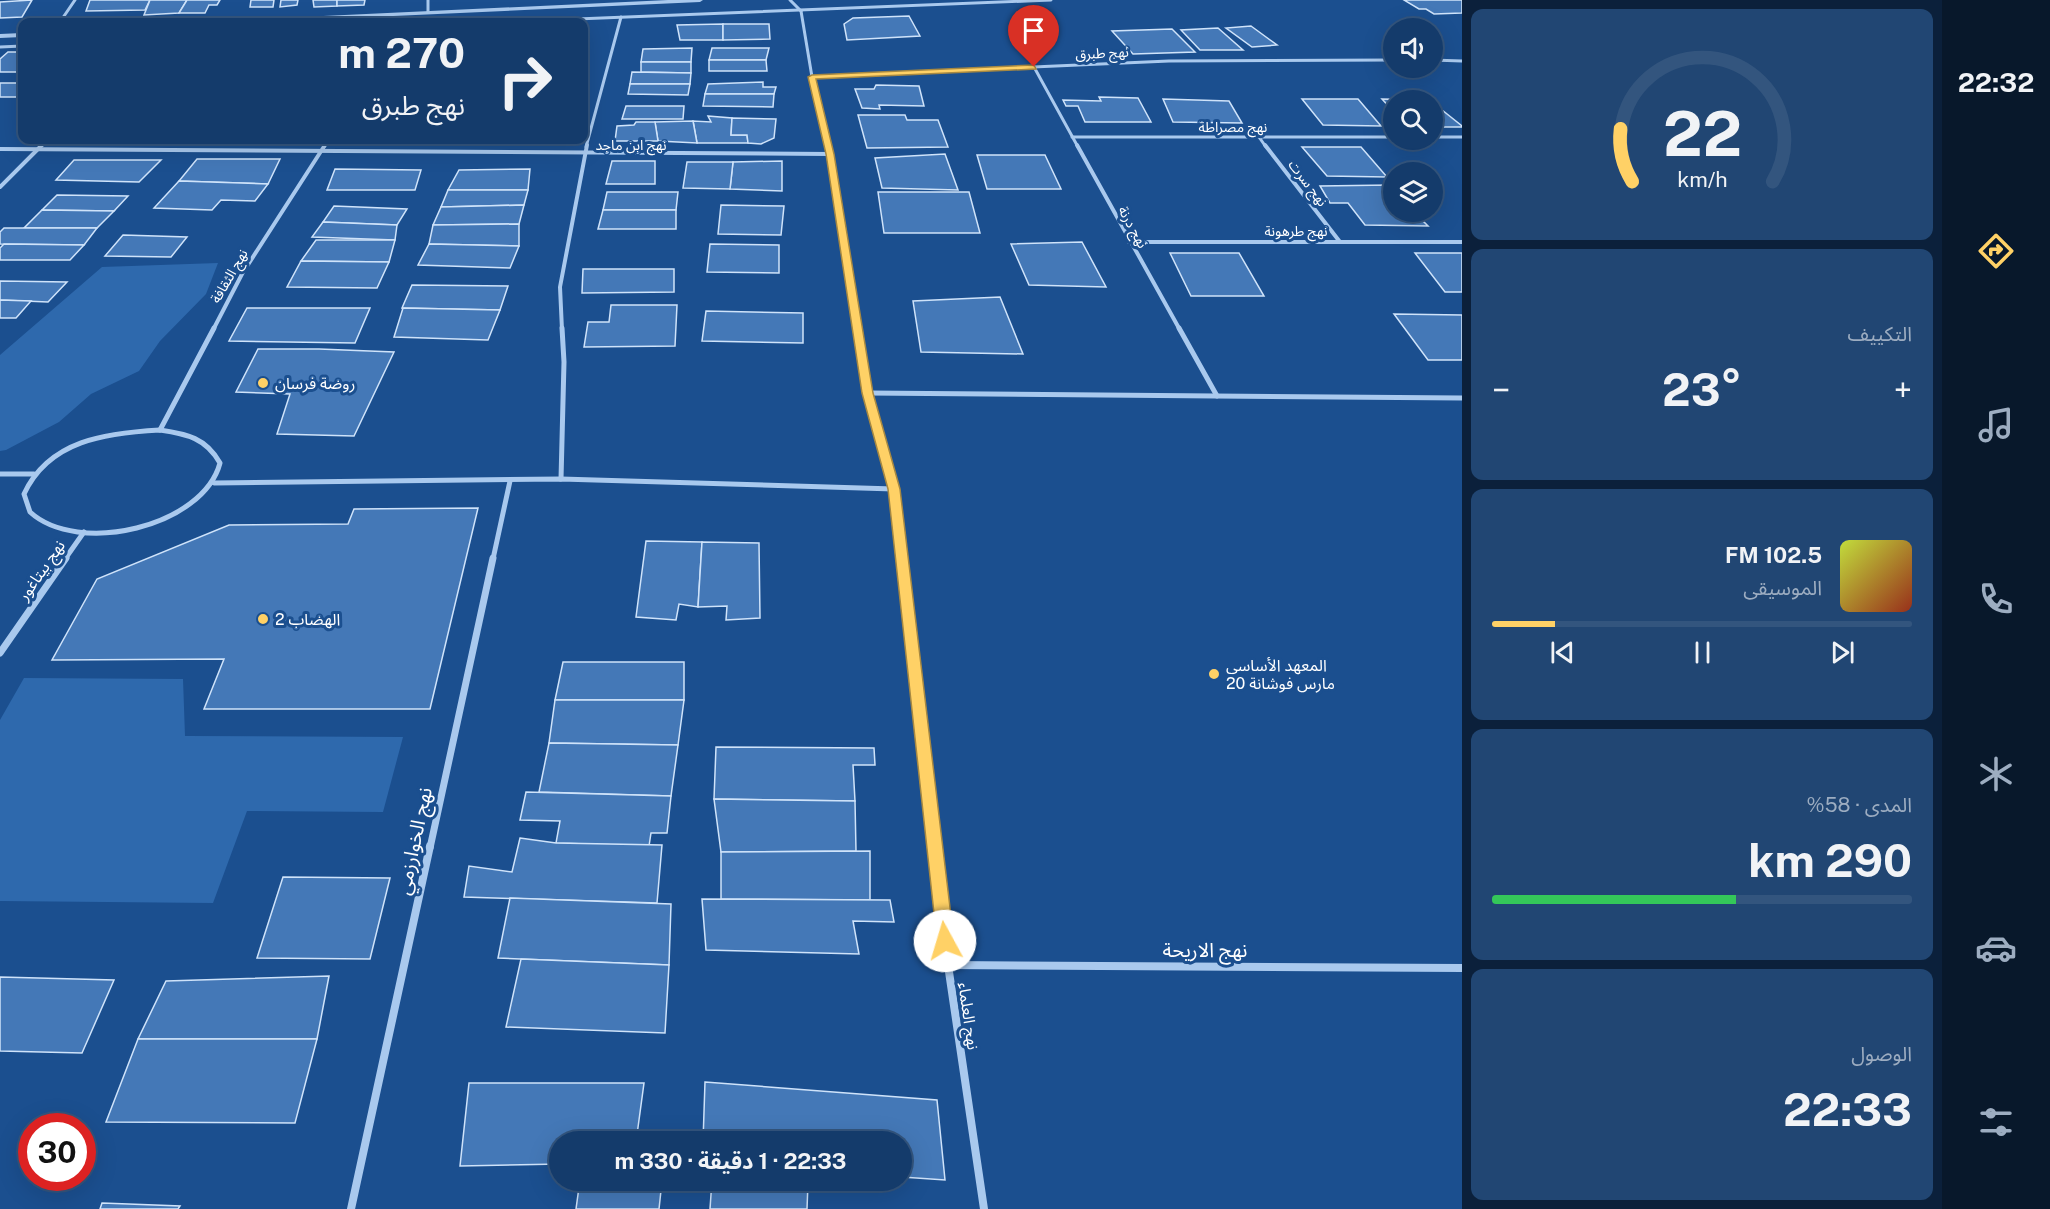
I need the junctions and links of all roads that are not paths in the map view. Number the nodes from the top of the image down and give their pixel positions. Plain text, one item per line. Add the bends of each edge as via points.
1 (75, 0) edge
2 (428, 0) edge
3 (700, 0) edge
4 (790, 0) edge
5 (1052, 0) edge
6 (606, 2) edge
7 (801, 11) junction
8 (428, 12) junction
9 (621, 17) junction
10 (63, 18) edge
11 (313, 18) edge
12 (588, 18) edge
13 (18, 35) edge
14 (0, 36) edge
15 (18, 46) edge
16 (0, 47) edge
17 (1383, 60) edge
18 (1443, 60) edge
19 (1462, 60) edge
20 (1034, 67) junction
21 (812, 77) junction
22 (1072, 137) junction
23 (1259, 137) junction
24 (1383, 137) edge
25 (1443, 137) edge
26 (1462, 137) edge
27 (588, 141) edge
28 (43, 144) edge
29 (326, 144) edge
30 (587, 144) edge
31 (0, 150) edge
32 (37, 150) junction
33 (322, 150) junction
34 (830, 154) junction
35 (584, 156) junction
36 (0, 187) edge
37 (1129, 242) junction
38 (1340, 242) junction
39 (1462, 242) edge
40 (868, 393) junction
41 (1217, 396) junction
42 (1462, 398) edge
43 (160, 430) junction
44 (0, 474) edge
45 (34, 474) junction
46 (561, 479) junction
47 (510, 481) junction
48 (214, 483) junction
49 (894, 489) junction
50 (84, 532) junction
51 (0, 653) edge
52 (948, 965) junction
53 (1462, 968) edge
54 (351, 1209) edge
55 (984, 1209) edge

1 - 10 street
2 - 8 street
3 - 6 street
4 - 7 street
5 - 7 street
6 - 8 street
7 - 9 street
7 - 21 street, نهج العلماء
8 - 11 street
9 - 12 street
9 - 27 street
13 - 14 street
15 - 16 street
17 - 20 street, نهج طبرق
18 - 19 street
20 - 21 street, نهج طبرق
20 - 22 street, نهج درنة
21 - 34 street, نهج العلماء
22 - 23 street, نهج مصراطة
22 - 37 street, نهج درنة
23 - 24 street, نهج مصراطة
23 - 38 street, نهج سرت
25 - 26 street
28 - 32 street
29 - 33 street, نهج الثقافة
30 - 35 street
31 - 32 street, نهج ابن ماجد
32 - 33 street, نهج ابن ماجد
32 - 36 street
33 - 35 street, نهج ابن ماجد
33 - 43 street, نهج الثقافة via 242,274
34 - 35 street, نهج ابن ماجد
34 - 40 street, نهج العلماء
35 - 46 street via 560,287 564,362
37 - 38 street, نهج طرهونة
37 - 41 street, نهج درنة
38 - 39 street, نهج طرهونة
40 - 41 street
40 - 49 street, نهج العلماء
41 - 42 street
43 - 45 street via 124,432 88,441 56,455
43 - 48 street via 190,435 212,447 220,463
44 - 45 street
45 - 50 street via 24,494 31,513 51,526
46 - 47 street
46 - 49 street
47 - 48 street
47 - 54 street, نهج الخوارزمي
48 - 50 street via 194,503 162,519 123,530
49 - 52 street, نهج العلماء
50 - 51 street, نهج بيتاغور
52 - 53 street, نهج الاريحة
52 - 55 street, نهج العلماء

